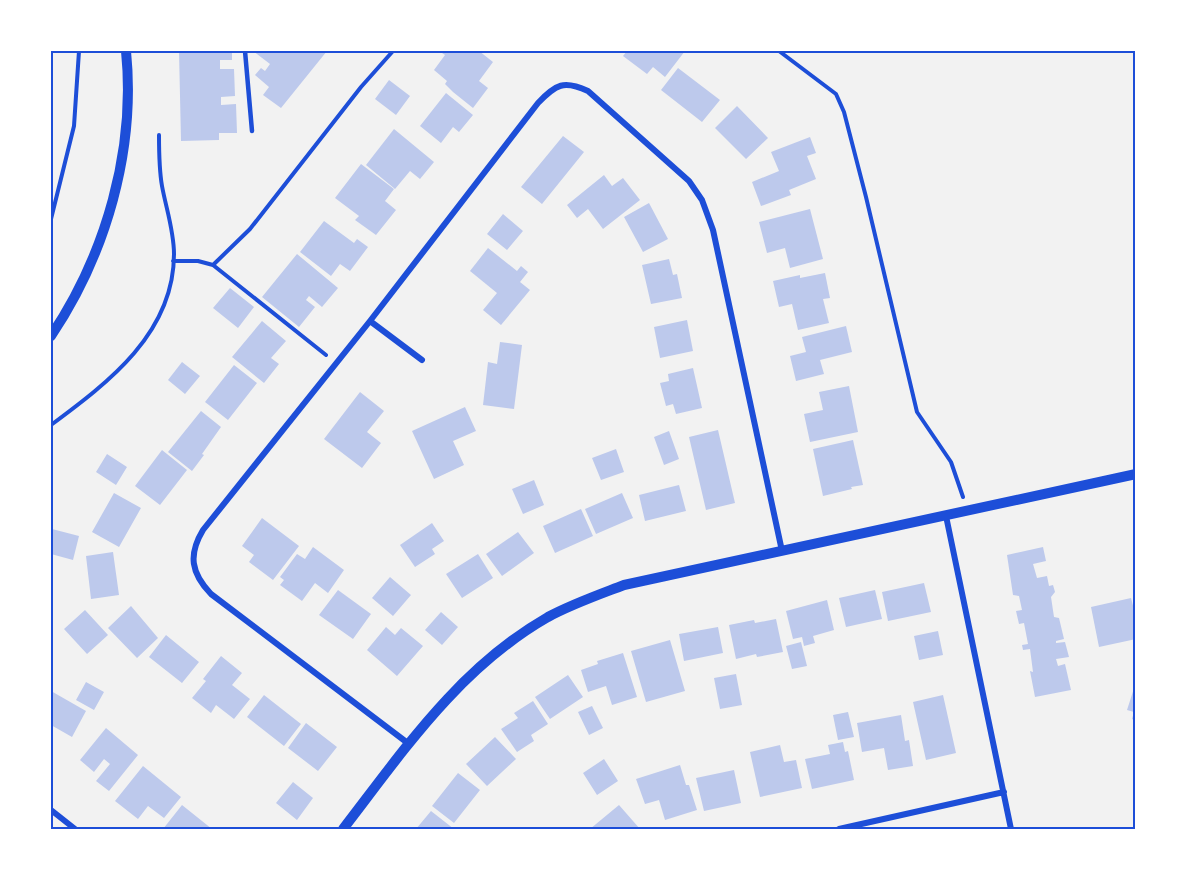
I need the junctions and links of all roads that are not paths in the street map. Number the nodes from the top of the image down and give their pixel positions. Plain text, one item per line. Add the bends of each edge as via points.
1 (126, 51) edge
2 (245, 51) edge
3 (252, 131) dead end
4 (370, 321) junction
5 (51, 336) edge
6 (422, 360) dead end
7 (1136, 474) edge
8 (946, 516) junction
9 (782, 551) junction
10 (409, 744) junction
11 (1004, 792) junction
12 (51, 810) edge
13 (75, 829) edge
14 (343, 829) edge
15 (839, 829) edge
16 (1011, 829) edge

1 - 5 street via 125,141 112,202 91,261
2 - 3 lane
4 - 6 street
4 - 9 street via 538,103 559,86 573,84 588,91 689,181 702,200 713,230
4 - 10 street via 203,530 193,557 195,572 211,594
7 - 8 street
8 - 9 street
8 - 11 street
9 - 10 street via 624,585 549,616 494,653 471,674
10 - 14 street
11 - 15 street
11 - 16 street
12 - 13 street

